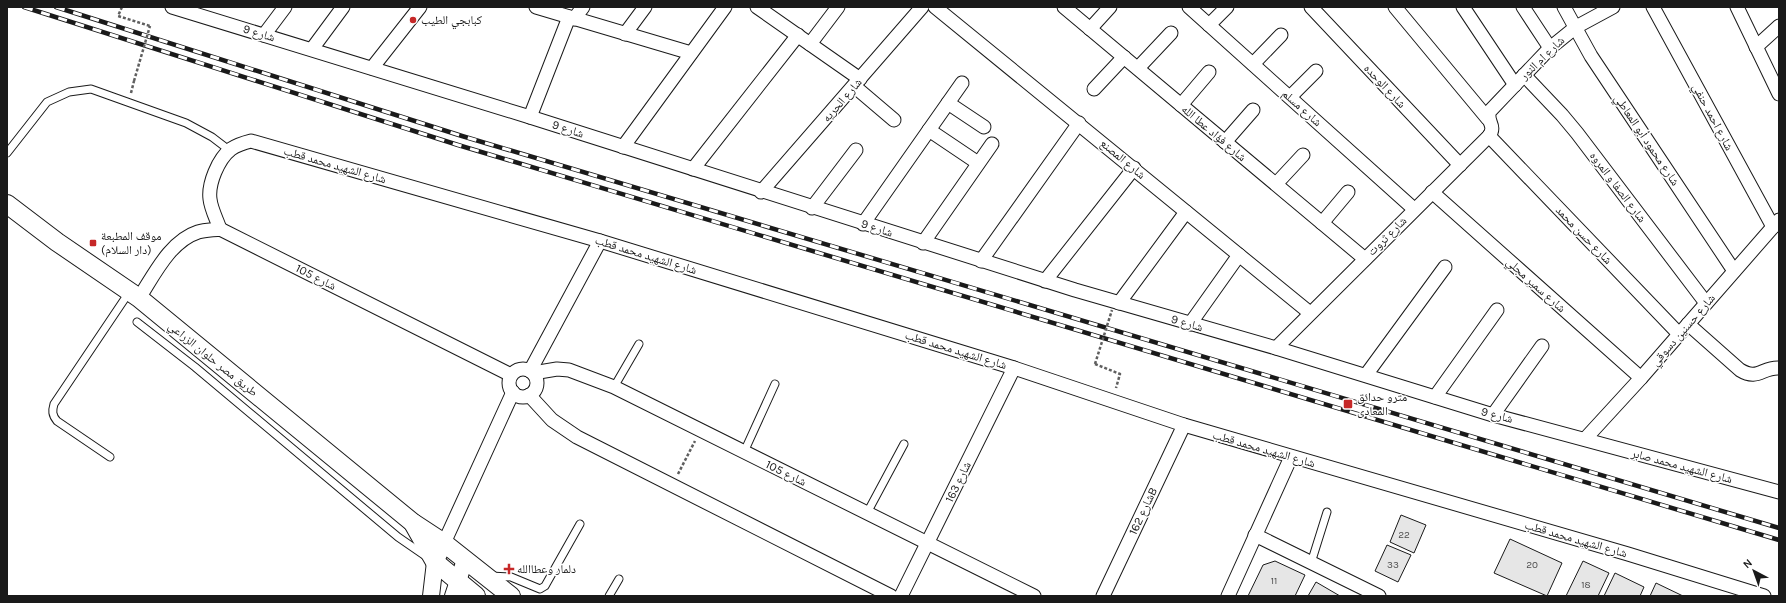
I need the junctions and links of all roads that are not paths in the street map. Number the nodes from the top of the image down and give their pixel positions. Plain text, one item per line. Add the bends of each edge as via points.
1 (172, 7) edge
2 (285, 7) edge
3 (343, 7) edge
4 (420, 7) edge
5 (536, 7) edge
6 (583, 7) edge
7 (645, 7) edge
8 (725, 7) edge
9 (838, 7) edge
10 (922, 7) edge
11 (935, 7) edge
12 (1064, 7) edge
13 (1110, 7) edge
14 (1189, 7) edge
15 (1227, 7) edge
16 (1311, 7) edge
17 (1395, 7) edge
18 (1463, 7) edge
19 (1523, 7) edge
20 (1564, 7) edge
21 (1613, 7) edge
22 (1653, 7) edge
23 (1737, 7) edge
24 (765, 9) edge
25 (204, 11) edge
26 (572, 18) junction
27 (1209, 25) junction
28 (1779, 26) edge
29 (1576, 27) junction
30 (1090, 29) junction
31 (1171, 33) dead end
32 (625, 34) junction
33 (264, 35) junction
34 (1281, 35) dead end
35 (798, 36) junction
36 (810, 44) junction
37 (1756, 47) junction
38 (1550, 48) junction
39 (312, 49) junction
40 (691, 53) junction
41 (1124, 57) junction
42 (1253, 64) junction
43 (372, 68) junction
44 (1138, 68) junction
45 (1316, 71) dead end
46 (1209, 72) dead end
47 (1519, 80) junction
48 (857, 83) junction
49 (962, 83) dead end
50 (1094, 89) dead end
51 (1779, 94) edge
52 (1290, 97) junction
53 (948, 103) junction
54 (1181, 104) junction
55 (1253, 110) dead end
56 (530, 117) junction
57 (894, 120) dead end
58 (1490, 121) junction
59 (1079, 123) junction
60 (984, 126) dead end
61 (929, 130) junction
62 (1489, 136) junction
63 (1225, 142) junction
64 (992, 144) dead end
65 (623, 147) junction
66 (229, 150) junction
67 (856, 150) dead end
68 (7, 154) edge
69 (1303, 155) dead end
70 (978, 163) junction
71 (1460, 165) junction
72 (1134, 168) junction
73 (693, 170) junction
74 (1276, 184) junction
75 (762, 192) junction
76 (1348, 192) dead end
77 (1432, 192) junction
78 (812, 208) junction
79 (1414, 209) junction
80 (11, 212) edge
81 (1186, 212) junction
82 (1322, 223) junction
83 (1776, 223) edge
84 (863, 224) junction
85 (220, 229) junction
86 (600, 241) junction
87 (923, 243) junction
88 (1239, 255) junction
89 (1365, 258) junction
90 (981, 261) junction
91 (1445, 267) dead end
92 (1734, 271) junction
93 (1045, 281) junction
94 (135, 294) junction
95 (1706, 303) junction
96 (1116, 307) junction
97 (1497, 310) dead end
98 (1310, 313) junction
99 (136, 322) dead end
100 (1190, 324) junction
101 (1684, 329) junction
102 (639, 344) dead end
103 (1542, 346) dead end
104 (1276, 348) junction
105 (1777, 365) edge
106 (1014, 368) junction
107 (531, 372) junction
108 (512, 375) junction
109 (1366, 375) junction
110 (1641, 378) junction
111 (775, 384) dead end
112 (614, 387) junction
113 (513, 392) junction
114 (529, 395) junction
115 (1435, 397) junction
116 (1493, 415) junction
117 (1184, 425) junction
118 (1585, 439) junction
119 (904, 444) dead end
120 (744, 452) junction
121 (110, 457) dead end
122 (1290, 457) junction
123 (1779, 492) edge
124 (1327, 512) dead end
125 (867, 513) junction
126 (412, 522) junction
127 (580, 524) dead end
128 (1255, 535) junction
129 (444, 543) junction
130 (927, 543) junction
131 (465, 560) junction
132 (435, 562) junction
133 (1311, 563) junction
134 (485, 576) junction
135 (619, 579) dead end
136 (456, 589) edge
137 (431, 596) edge
138 (476, 596) edge
139 (511, 596) edge
140 (609, 596) edge
141 (891, 596) edge
142 (901, 596) edge
143 (1034, 596) edge
144 (1103, 596) edge
145 (1228, 596) edge
146 (1379, 596) edge
147 (1764, 596) edge

1 - 25 street, شارع 9
2 - 33 street
3 - 39 street
4 - 43 street
5 - 26 street
6 - 26 street
7 - 32 street
8 - 40 street
9 - 36 street
10 - 48 street, شارع الحريه
11 - 59 street, شارع المصنع
12 - 30 street, شارع فؤاد عطا الله
13 - 30 street
14 - 27 street, شارع مسلم
15 - 27 street
16 - 71 street, شارع الوحده
17 - 58 street
18 - 47 street, شارع الصفا و المروه
19 - 38 street
20 - 29 street, شارع محمود أبو المعاطي
21 - 29 street, شارع ام النور
22 - 83 street, شارع احمد حنفي
23 - 37 street
24 - 35 street
25 - 33 street, شارع 9
26 - 32 street
26 - 56 street
27 - 42 street, شارع مسلم
28 - 37 street
29 - 38 street, شارع ام النور
29 - 92 street, شارع محمود أبو المعاطي via 1591,56
30 - 41 street, شارع فؤاد عطا الله
31 - 44 street
32 - 40 street
33 - 39 street, شارع 9
34 - 42 street
35 - 36 street
35 - 73 street
36 - 48 street
37 - 51 street
38 - 47 street, شارع ام النور
39 - 43 street, شارع 9
40 - 65 street
41 - 44 street, شارع فؤاد عطا الله
41 - 50 street
42 - 52 street, شارع مسلم
43 - 56 street, شارع 9
44 - 54 street, شارع فؤاد عطا الله
45 - 52 street
46 - 54 street
47 - 58 street, شارع ام النور via 1490,111
47 - 95 street, شارع الصفا و المروه via 1562,115
48 - 57 street
48 - 75 street, شارع الحريه
49 - 53 street
52 - 79 street, شارع مسلم
53 - 60 street
53 - 61 street
54 - 63 street, شارع فؤاد عطا الله
55 - 63 street
56 - 65 street, شارع 9
58 - 62 street via 1492,132
59 - 72 street, شارع المصنع
59 - 90 street
61 - 70 street
61 - 84 street
62 - 71 street, شارع ثروت
62 - 101 street, شارع حسن محمد
63 - 74 street, شارع فؤاد عطا الله
64 - 70 street
65 - 73 street, شارع 9
66 - 68 lane via 186,123 90,89 69,92 47,102
66 - 85 street via 220,162 212,181 210,199
66 - 86 street, شارع الشهيد محمد قطب via 251,142
67 - 78 street
69 - 74 street
70 - 87 street
71 - 77 street, شارع ثروت
72 - 81 street, شارع المصنع
72 - 93 street
73 - 75 street, شارع 9
74 - 82 street, شارع فؤاد عطا الله
75 - 78 street, شارع 9
76 - 82 street
77 - 79 street, شارع ثروت
77 - 110 street, شارع سمير مجلي
78 - 84 street, شارع 9
79 - 89 street, شارع ثروت
80 - 94 main road, طريق مصر حلوان الزراعي
81 - 88 street, شارع المصنع
81 - 96 street
82 - 89 street, شارع فؤاد عطا الله
83 - 92 street, شارع حسنين دسوقي
84 - 87 street, شارع 9
85 - 94 street via 198,232 178,243
85 - 108 street, شارع 105
86 - 106 street, شارع الشهيد محمد قطب
86 - 107 street
87 - 90 street, شارع 9
88 - 98 street, شارع المصنع
88 - 100 street
89 - 98 street, شارع ثروت
90 - 93 street, شارع 9
91 - 109 street
92 - 95 street, شارع حسنين دسوقي
93 - 96 street, شارع 9
94 - 121 lane via 52,410 57,421
94 - 126 main road, طريق مصر حلوان الزراعي
95 - 101 street, شارع حسنين دسوقي
96 - 100 street, شارع 9
97 - 115 street
98 - 104 street, شارع ثروت
99 - 132 lane via 398,537
100 - 104 street, شارع 9
101 - 105 street, شارع حسن محمد via 1748,375 1757,375
101 - 110 street, شارع حسنين دسوقي
102 - 112 lane
103 - 116 street
104 - 109 street, شارع 9
106 - 117 street, شارع الشهيد محمد قطب
106 - 130 street, شارع 163
107 - 108 street via 522,369
107 - 112 street, شارع 105 via 569,370
107 - 114 street via 536,385
108 - 113 street via 509,385
109 - 115 street, شارع 9
110 - 118 street, شارع حسنين دسوقي
111 - 120 lane
112 - 120 street, شارع 105
113 - 114 street via 522,396
113 - 129 street
114 - 141 street via 564,429
115 - 116 street, شارع 9
116 - 118 street, شارع 9
117 - 122 street, شارع الشهيد محمد قطب
117 - 144 street, شارع 162B
118 - 123 street, شارع الشهيد محمد صابر
119 - 125 lane
120 - 125 street, شارع 105
122 - 128 street
122 - 147 street, شارع الشهيد محمد قطب via 1628,554
124 - 133 lane
125 - 130 street, شارع 105
126 - 129 main road, طريق مصر حلوان الزراعي
126 - 132 main road, طريق مصر حلوان الزراعي
127 - 134 lane via 545,586 540,589 510,577
128 - 133 street
128 - 145 street
129 - 131 main road, طريق مصر حلوان الزراعي
129 - 132 street
130 - 142 street, شارع 163
130 - 143 street, شارع 105
131 - 134 main road, طريق مصر حلوان الزراعي
131 - 136 street
132 - 136 main road, طريق مصر حلوان الزراعي
132 - 137 street
133 - 146 street
134 - 139 main road, طريق مصر حلوان الزراعي
135 - 140 lane
136 - 138 main road, طريق مصر حلوان الزراعي

